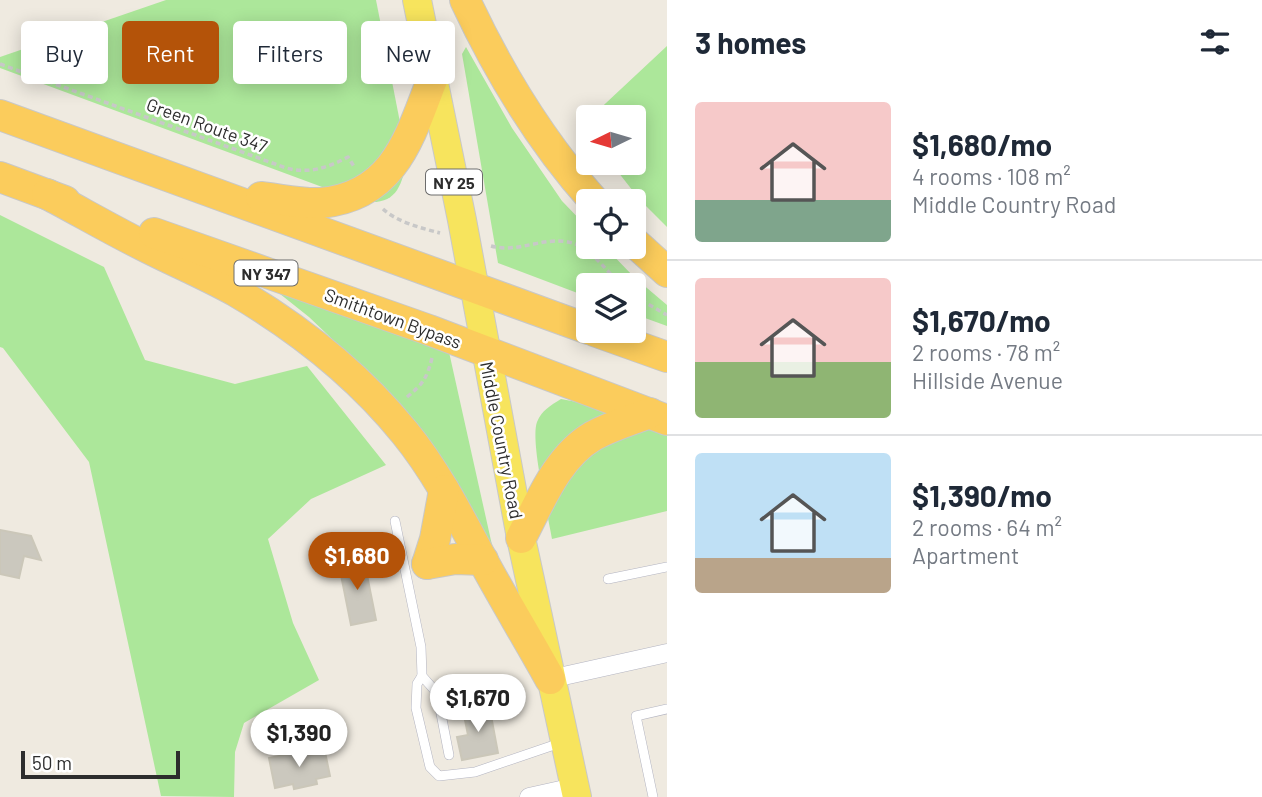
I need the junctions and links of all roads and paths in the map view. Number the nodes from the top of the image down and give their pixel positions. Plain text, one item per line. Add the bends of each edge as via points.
1 (417, 0) edge
2 (465, 0) edge
3 (421, 21) edge
4 (0, 64) edge
5 (430, 84) edge
6 (434, 84) edge
7 (0, 115) edge
8 (358, 173) dead end
9 (0, 177) edge
10 (584, 189) edge
11 (213, 192) junction
12 (47, 194) junction
13 (380, 204) dead end
14 (416, 226) junction
15 (426, 230) dead end
16 (414, 233) dead end
17 (502, 249) dead end
18 (646, 253) edge
19 (667, 272) edge
20 (610, 273) edge
21 (474, 287) junction
22 (646, 303) edge
23 (667, 316) edge
24 (576, 324) edge
25 (628, 343) edge
26 (486, 351) junction
27 (433, 352) dead end
28 (667, 357) edge
29 (401, 403) dead end
30 (658, 417) edge
31 (444, 490) junction
32 (395, 521) dead end
33 (520, 538) junction
34 (483, 560) junction
35 (667, 567) edge
36 (417, 575) junction
37 (608, 579) dead end
38 (667, 653) edge
39 (422, 676) junction
40 (550, 679) junction
41 (667, 709) edge
42 (564, 741) junction
43 (449, 755) dead end
44 (575, 792) edge
45 (529, 797) edge
46 (653, 797) edge

1 - 3 main road, Middle Country Road / NY 25
2 - 10 highway via 495,61 534,123
4 - 8 path, Green Route 347 via 286,168 317,171 348,157
5 - 11 highway via 401,153 387,173 359,192 318,203
6 - 21 main road, Middle Country Road / NY 25
7 - 11 highway
9 - 12 highway, Smithtown Bypass / NY 347
11 - 21 highway
12 - 26 highway, Smithtown Bypass / NY 347
12 - 31 highway via 226,286 312,343 389,414
13 - 14 path via 392,216
14 - 15 path
14 - 16 path
17 - 20 path via 570,241 591,253
18 - 19 highway
21 - 24 highway
21 - 26 main road, Middle Country Road / NY 25
22 - 23 path
25 - 28 highway
26 - 30 highway, Smithtown Bypass / NY 347
26 - 33 main road, Middle Country Road / NY 25
27 - 29 path via 426,378
30 - 33 highway via 614,426 582,444 560,467
31 - 34 highway
31 - 36 highway via 435,539
32 - 36 lane
33 - 40 main road, Middle Country Road / NY 25
34 - 36 highway via 455,559
34 - 40 highway
35 - 37 lane
36 - 39 lane
38 - 40 street
39 - 42 lane via 415,708 430,767 439,776 475,772
39 - 43 lane via 437,692
40 - 42 main road, Middle Country Road / NY 25
41 - 46 lane via 636,716
42 - 44 main road, Middle Country Road / NY 25
44 - 45 street

